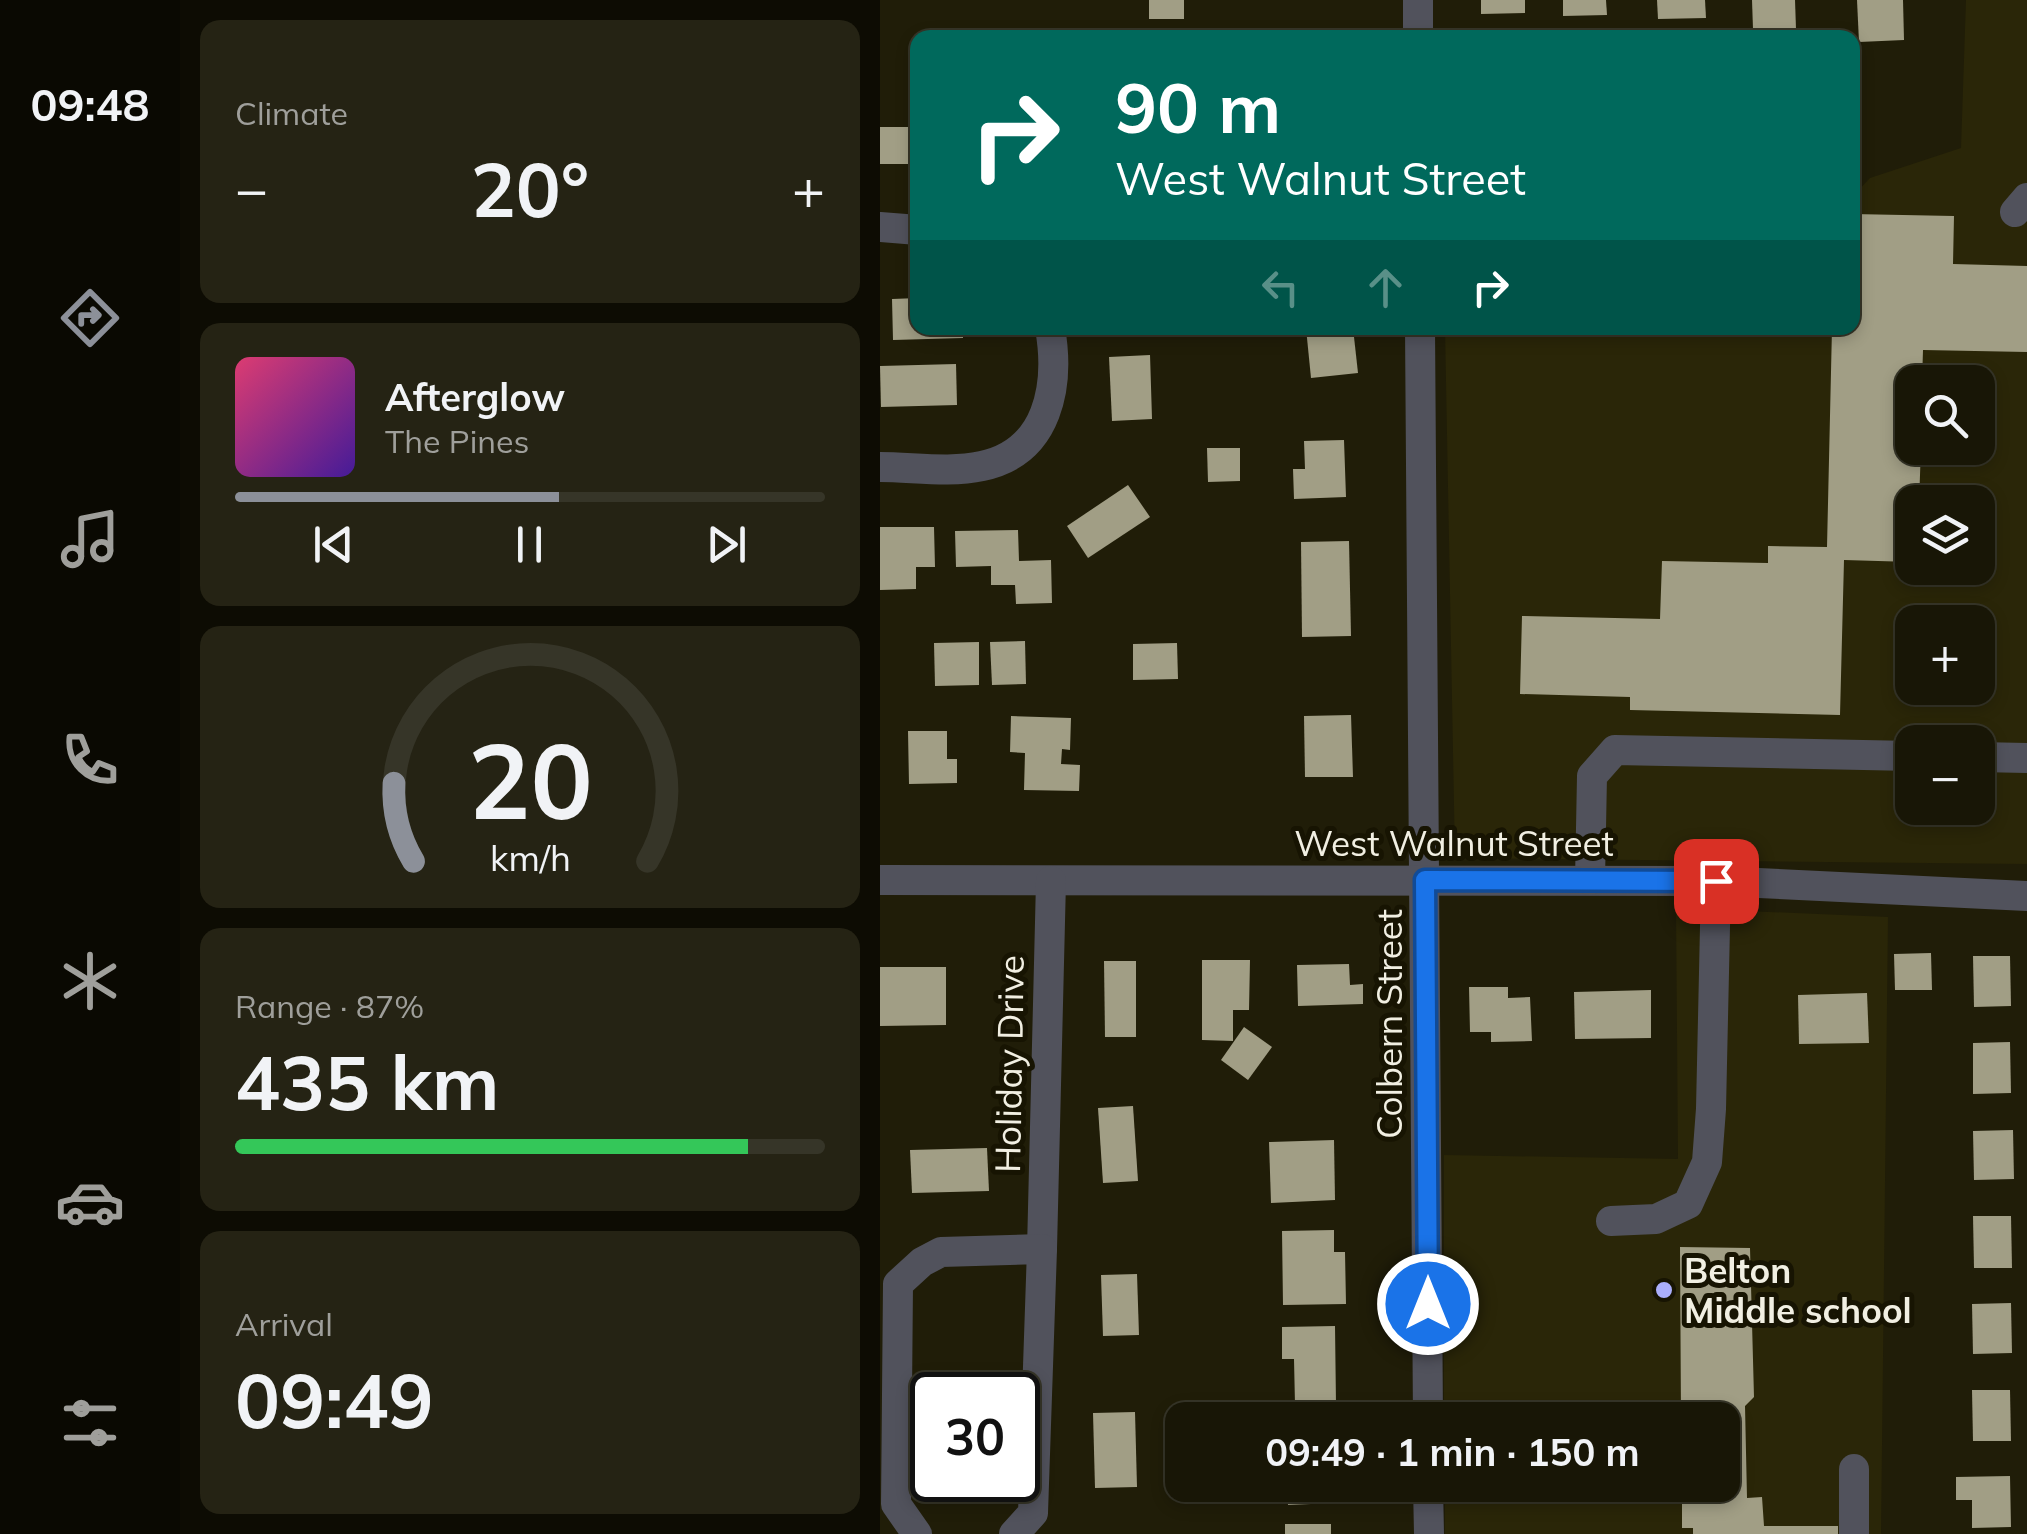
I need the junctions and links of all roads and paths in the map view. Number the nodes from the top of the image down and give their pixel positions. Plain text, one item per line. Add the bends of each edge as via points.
1 (1418, 0) edge
2 (1418, 30) edge
3 (880, 227) edge
4 (910, 229) edge
5 (1052, 335) edge
6 (1420, 335) edge
7 (880, 467) edge
8 (1895, 756) edge
9 (1995, 758) edge
10 (2027, 758) edge
11 (880, 880) edge
12 (1425, 880) junction
13 (1590, 880) junction
14 (1716, 881) junction
15 (1050, 882) junction
16 (2027, 896) edge
17 (1611, 1221) dead end
18 (1042, 1249) junction
19 (1428, 1402) edge
20 (1854, 1469) dead end
21 (1428, 1502) edge
22 (917, 1534) edge
23 (1014, 1534) edge
24 (1428, 1534) edge
25 (1854, 1534) edge

1 - 2 street
3 - 4 street
5 - 7 street via 1052,388 1037,434 1012,454 957,469
6 - 12 street, Colbern Street
8 - 13 street via 1614,750 1592,776
9 - 10 street
11 - 15 street, West Walnut Street
12 - 13 street, West Walnut Street
12 - 15 street, West Walnut Street
12 - 19 street, Colbern Street
13 - 14 street, West Walnut Street
14 - 16 street, West Walnut Street
14 - 17 street via 1707,1162 1688,1204 1656,1220
15 - 18 street, Holiday Drive
18 - 22 street via 941,1252 898,1284 896,1504
18 - 23 street, Holiday Drive via 1033,1513
20 - 25 street
21 - 24 street

